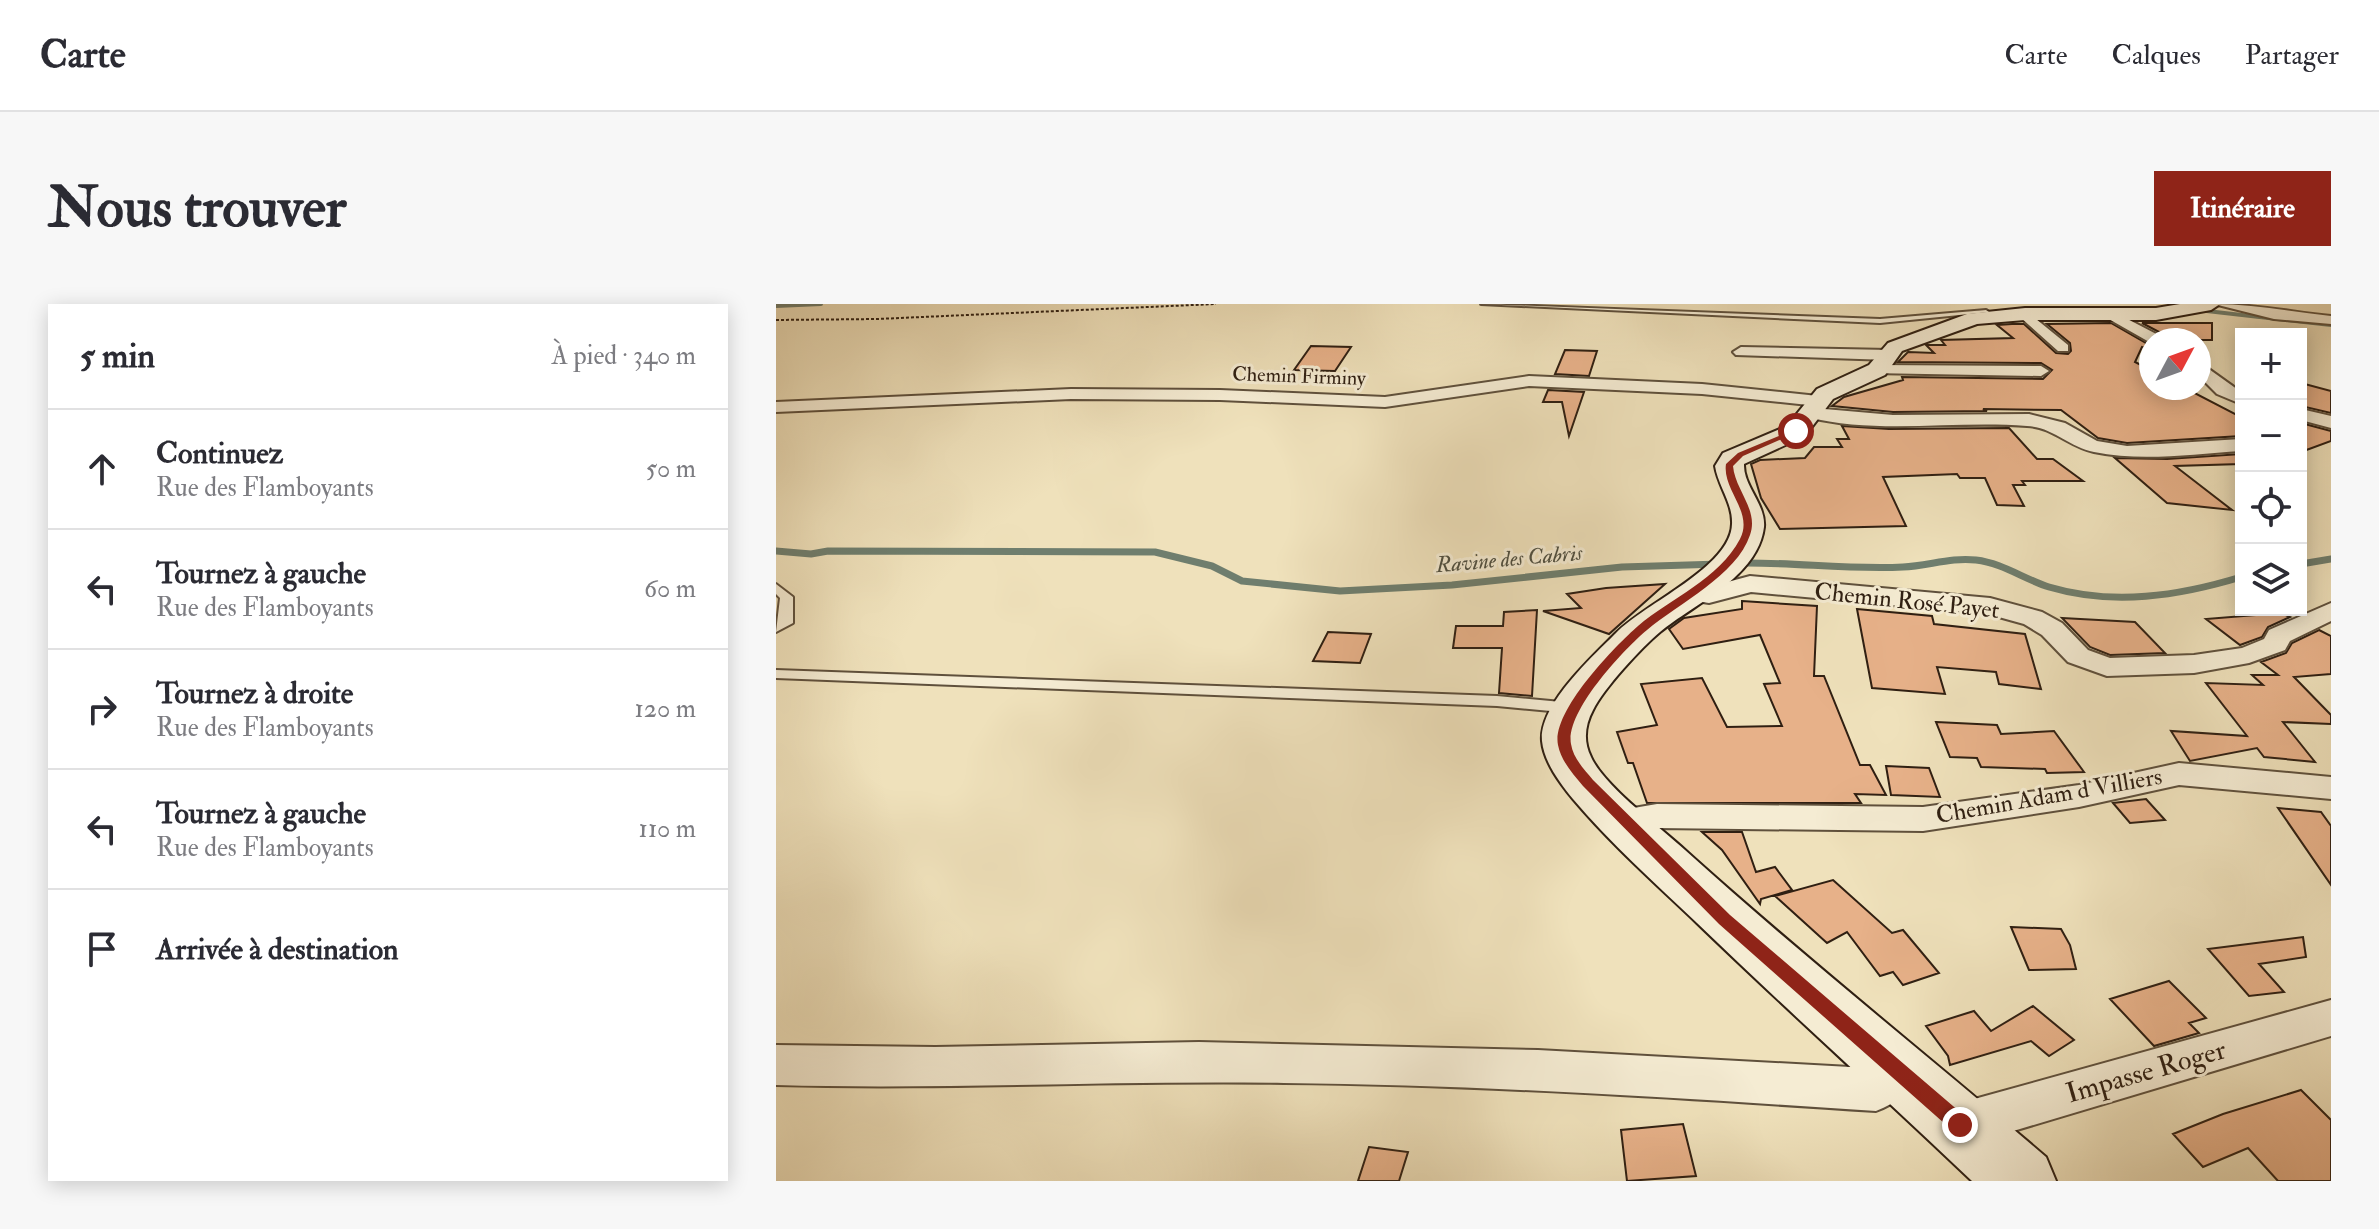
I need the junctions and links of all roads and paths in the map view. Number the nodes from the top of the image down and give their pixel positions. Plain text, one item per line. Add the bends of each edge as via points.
1 (1216, 304) edge
2 (1484, 304) edge
3 (2211, 304) edge
4 (2221, 304) edge
5 (2031, 314) junction
6 (2112, 315) junction
7 (776, 320) edge
8 (2331, 320) edge
9 (2139, 330) edge
10 (2063, 348) dead end
11 (1741, 352) dead end
12 (1883, 362) junction
13 (2041, 371) dead end
14 (2211, 378) edge
15 (2235, 396) edge
16 (776, 407) edge
17 (1815, 407) junction
18 (2307, 416) edge
19 (2331, 422) edge
20 (2331, 429) edge
21 (2307, 431) edge
22 (2235, 445) edge
23 (1710, 578) junction
24 (776, 588) edge
25 (2331, 611) edge
26 (776, 628) edge
27 (776, 674) edge
28 (1572, 708) junction
29 (2331, 788) edge
30 (1622, 820) junction
31 (2331, 1018) edge
32 (776, 1065) edge
33 (1897, 1072) junction
34 (1960, 1125) junction
35 (2021, 1181) edge

1 - 7 path
2 - 5 lane via 1865,321 2003,310
3 - 6 main road
4 - 8 street
5 - 6 main road
5 - 10 street
5 - 12 main road via 1974,318 1895,347
6 - 9 street
11 - 12 street
12 - 13 street
12 - 17 main road via 1825,394
14 - 15 street
16 - 17 street, Chemin Firminy via 1071,394 1385,402 1529,381 1702,389
17 - 22 street, Chemin Firminy via 1893,421 2029,420 2110,450
17 - 23 main road via 1796,431 1740,454 1729,466 1748,526 1744,540
18 - 19 street
20 - 21 street
23 - 25 street, Chemin Rosé Payet via 1709,595 1750,584 1990,606 2033,618 2078,656 2107,667 2194,664 2249,655
23 - 28 main road via 1641,629
24 - 26 lane via 787,597 786,623
27 - 28 lane
28 - 30 main road via 1564,744 1573,764
29 - 30 street, Chemin Adam d Villiers via 2179,774 2079,796 1923,819
30 - 33 main road
31 - 34 street, Impasse Roger
32 - 33 street via 1200,1062 1655,1075 1876,1090
33 - 34 main road
34 - 35 main road

